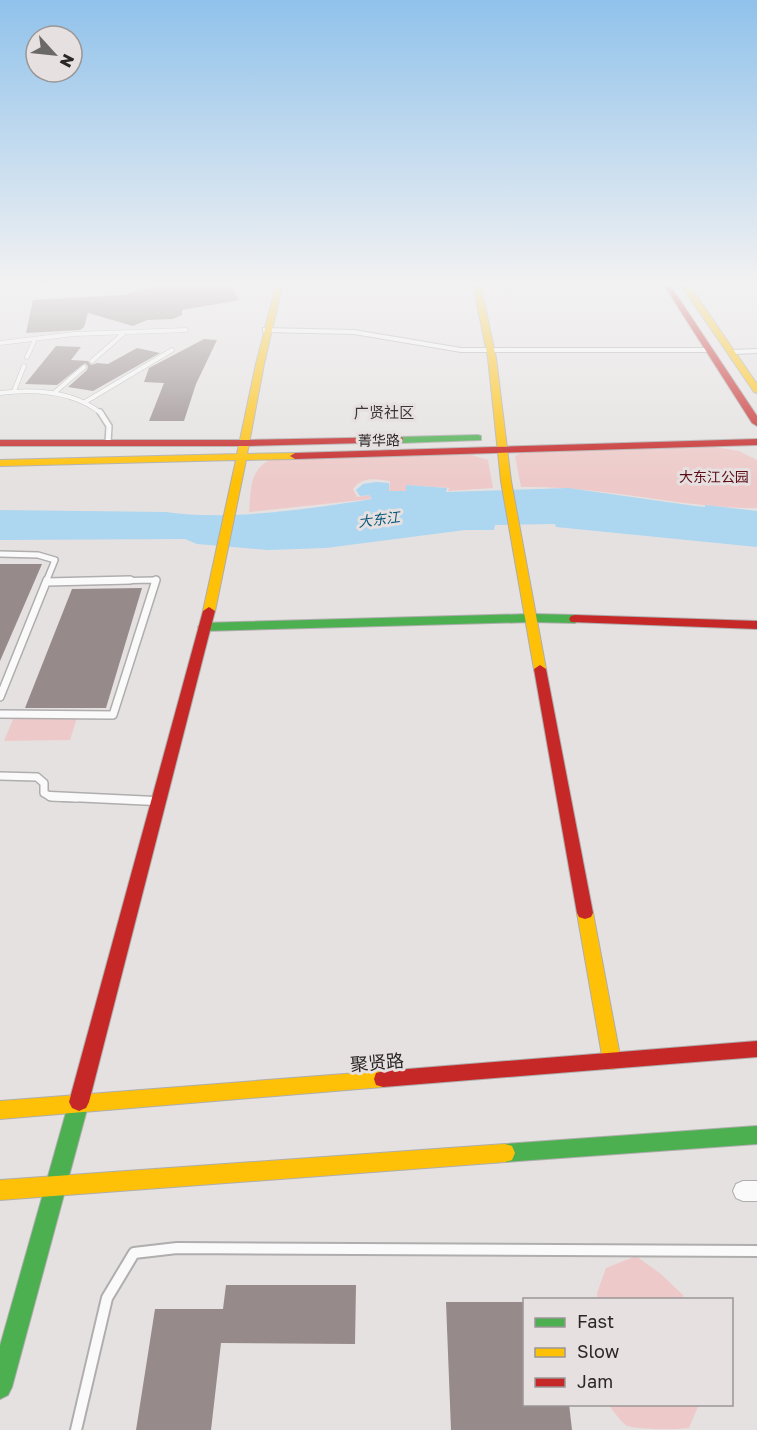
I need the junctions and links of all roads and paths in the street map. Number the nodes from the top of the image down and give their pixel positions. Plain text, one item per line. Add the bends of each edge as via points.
1 (31, 349) edge
2 (105, 349) edge
3 (263, 349) edge
4 (452, 349) edge
5 (172, 350) dead end
6 (709, 350) joint
7 (491, 351) junction
8 (733, 351) joint
9 (757, 351) edge
10 (27, 357) dead end
11 (92, 360) dead end
12 (24, 366) dead end
13 (84, 367) dead end
14 (757, 390) edge
15 (14, 391) junction
16 (0, 393) edge
17 (54, 393) junction
18 (85, 402) junction
19 (757, 423) edge
20 (757, 430) edge
21 (757, 442) edge
22 (0, 443) edge
23 (108, 443) junction
24 (247, 443) junction
25 (502, 444) junction
26 (241, 458) junction
27 (0, 463) edge
28 (0, 554) edge
29 (46, 582) junction
30 (531, 618) junction
31 (757, 626) edge
32 (204, 627) junction
33 (0, 697) edge
34 (0, 714) edge
35 (0, 776) edge
36 (158, 801) junction
37 (757, 1049) edge
38 (612, 1061) junction
39 (77, 1105) junction
40 (0, 1110) edge
41 (757, 1135) edge
42 (57, 1186) junction
43 (0, 1190) edge
44 (757, 1251) edge
45 (0, 1387) edge
46 (76, 1430) edge

1 - 10 lane
2 - 11 lane
3 - 24 street
4 - 7 street
5 - 18 lane
6 - 7 street
6 - 19 street
7 - 25 street
8 - 9 street
8 - 14 street
12 - 15 lane
13 - 17 lane
15 - 16 lane
15 - 17 lane
17 - 18 lane
18 - 23 lane via 109,424
20 - 25 street, 菁华路
21 - 25 street
22 - 23 street, 菁华路
23 - 24 street, 菁华路
24 - 25 street, 菁华路
24 - 26 street
25 - 26 street
25 - 30 street
26 - 27 street
26 - 32 street via 234,509
28 - 29 lane via 38,555 55,560
29 - 33 lane
29 - 34 lane via 156,580 113,715
30 - 31 street
30 - 32 street
30 - 38 street
32 - 36 street
35 - 36 lane via 37,777 44,783 44,793 51,797
36 - 39 street
37 - 38 street, 聚贤路
38 - 39 street, 聚贤路
39 - 40 street, 聚贤路
39 - 42 street
41 - 42 street
42 - 43 street
42 - 45 street
44 - 46 lane via 177,1248 134,1253 107,1298

